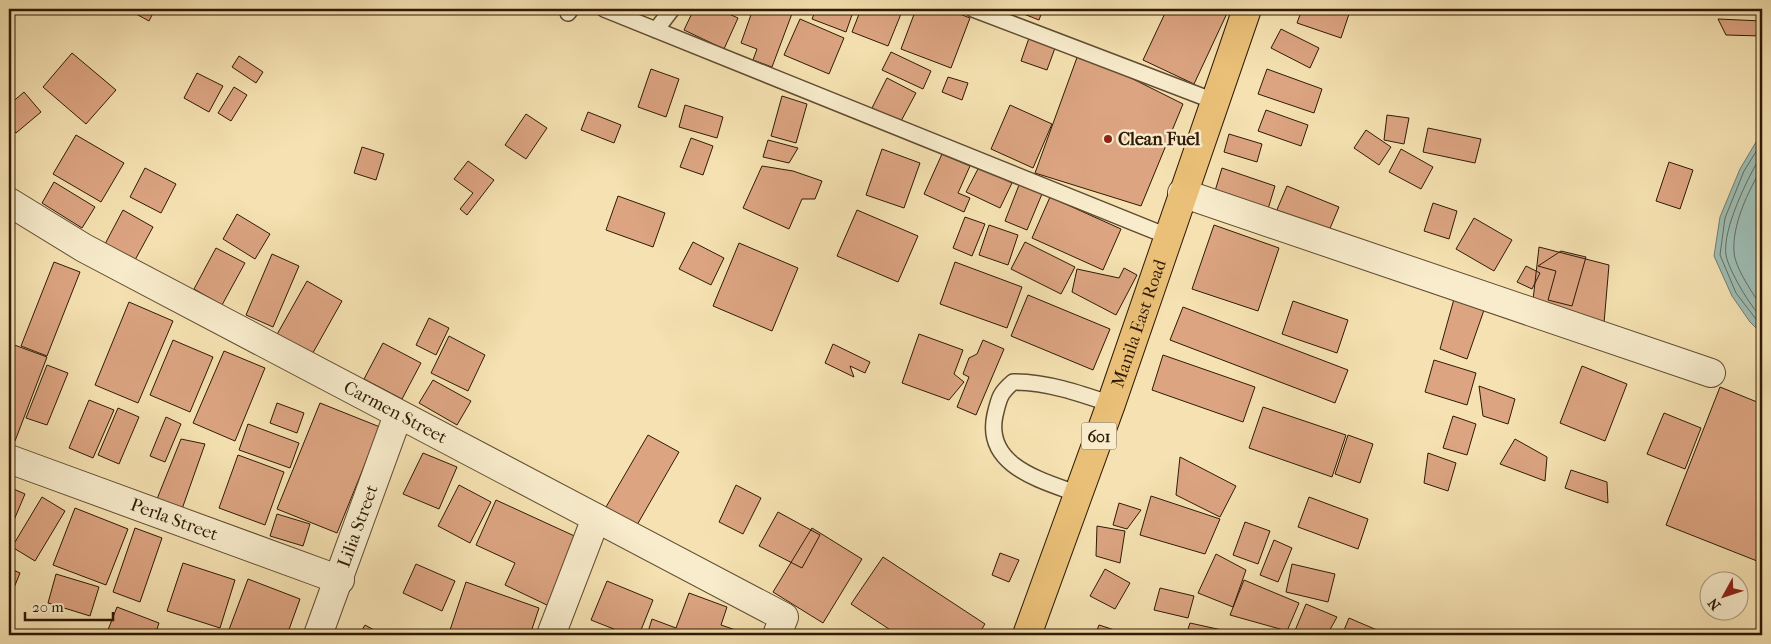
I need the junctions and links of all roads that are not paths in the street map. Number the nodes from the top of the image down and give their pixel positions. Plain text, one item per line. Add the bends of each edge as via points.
1 (604, 9) edge
2 (672, 9) edge
3 (973, 9) edge
4 (1247, 9) edge
5 (656, 30) junction
6 (1214, 101) junction
7 (1182, 193) junction
8 (9, 202) edge
9 (1168, 236) junction
10 (1711, 373) dead end
11 (1111, 404) junction
12 (398, 415) junction
13 (9, 460) edge
14 (1078, 494) junction
15 (596, 518) junction
16 (340, 580) junction
17 (781, 626) edge
18 (318, 635) edge
19 (551, 635) edge
20 (1027, 635) edge

1 - 5 lane
2 - 5 lane
3 - 6 lane
4 - 6 main road, Manila East Road / 601
5 - 9 lane
6 - 7 main road, Manila East Road / 601
7 - 9 main road, Manila East Road / 601
7 - 10 street
8 - 12 street, Carmen Street via 84,248
9 - 11 main road, Manila East Road / 601
11 - 14 main road, Manila East Road / 601
11 - 14 lane via 1032,382 1013,382 1000,393 992,428 998,448 1010,463 1032,476
12 - 15 street, Carmen Street
12 - 16 street, Lilia Street
13 - 16 street, Perla Street
14 - 20 main road, Manila East Road / 601
15 - 17 street, Carmen Street
15 - 19 street
16 - 18 street, Lilia Street

